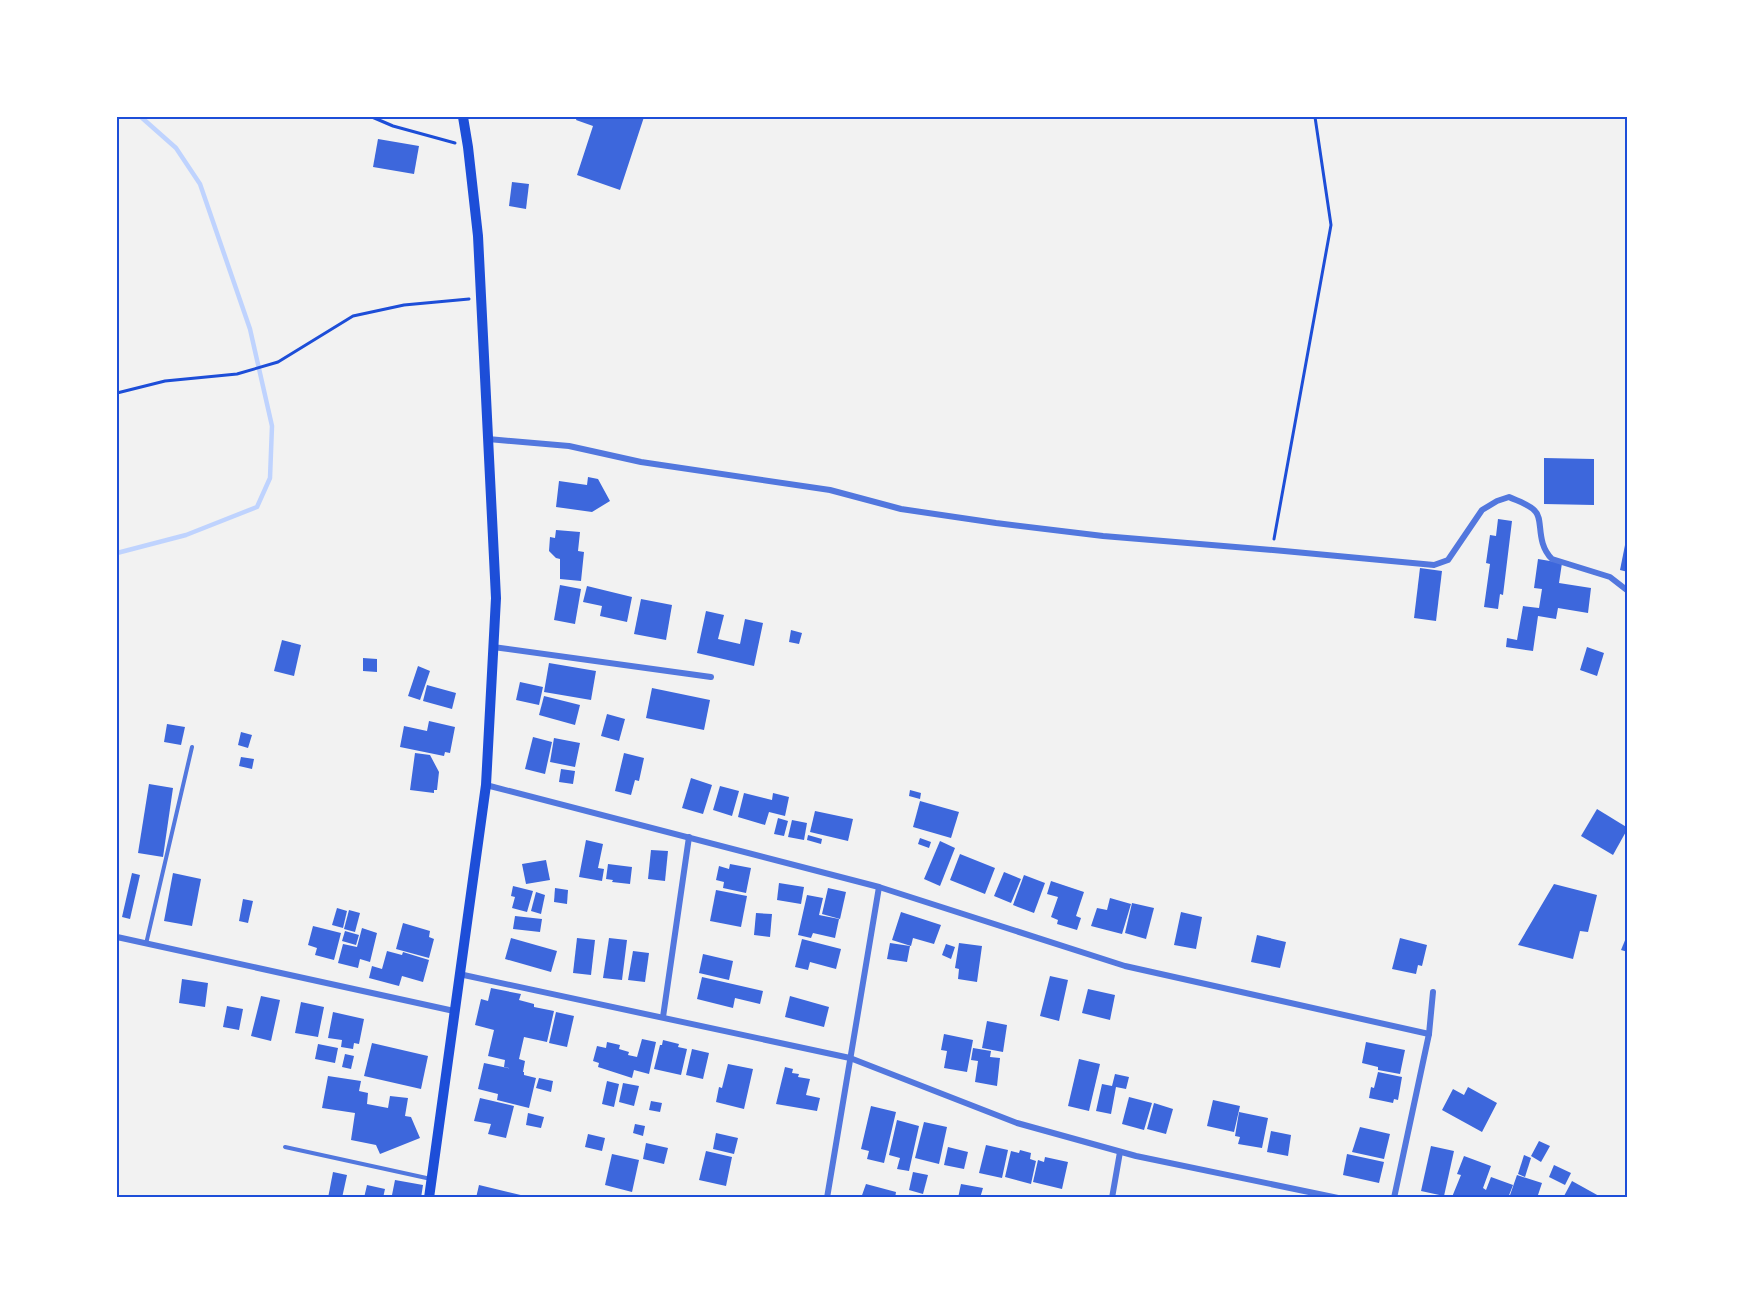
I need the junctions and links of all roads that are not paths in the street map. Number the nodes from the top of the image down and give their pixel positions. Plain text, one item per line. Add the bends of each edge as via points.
1 (463, 117) edge
2 (488, 439) junction
3 (1628, 591) edge
4 (493, 647) junction
5 (711, 677) dead end
6 (192, 747) dead end
7 (486, 785) junction
8 (689, 837) junction
9 (879, 887) junction
10 (117, 937) edge
11 (146, 944) junction
12 (459, 974) junction
13 (1433, 992) dead end
14 (454, 1011) junction
15 (663, 1017) junction
16 (1429, 1034) junction
17 (850, 1058) junction
18 (285, 1147) dead end
19 (1119, 1152) junction
20 (431, 1179) junction
21 (429, 1198) edge
22 (827, 1198) edge
23 (1112, 1198) edge
24 (1338, 1198) edge
25 (1394, 1198) edge

1 - 2 main road via 478,236
2 - 3 street via 569,446 641,462 830,490 901,509 996,523 1434,565 1448,560 1482,510 1509,497 1536,511 1543,546 1552,559 1610,577
2 - 4 main road via 496,598
4 - 5 street
4 - 7 main road
6 - 11 lane
7 - 8 street
7 - 12 main road
8 - 9 street
8 - 15 street
9 - 16 street via 1125,966
9 - 17 street
10 - 11 street
11 - 14 street
12 - 14 main road
12 - 15 street
13 - 16 street
14 - 20 main road
15 - 17 street
16 - 25 street
17 - 19 street via 1017,1123
17 - 22 street
18 - 20 lane
19 - 23 street
19 - 24 street
20 - 21 main road

